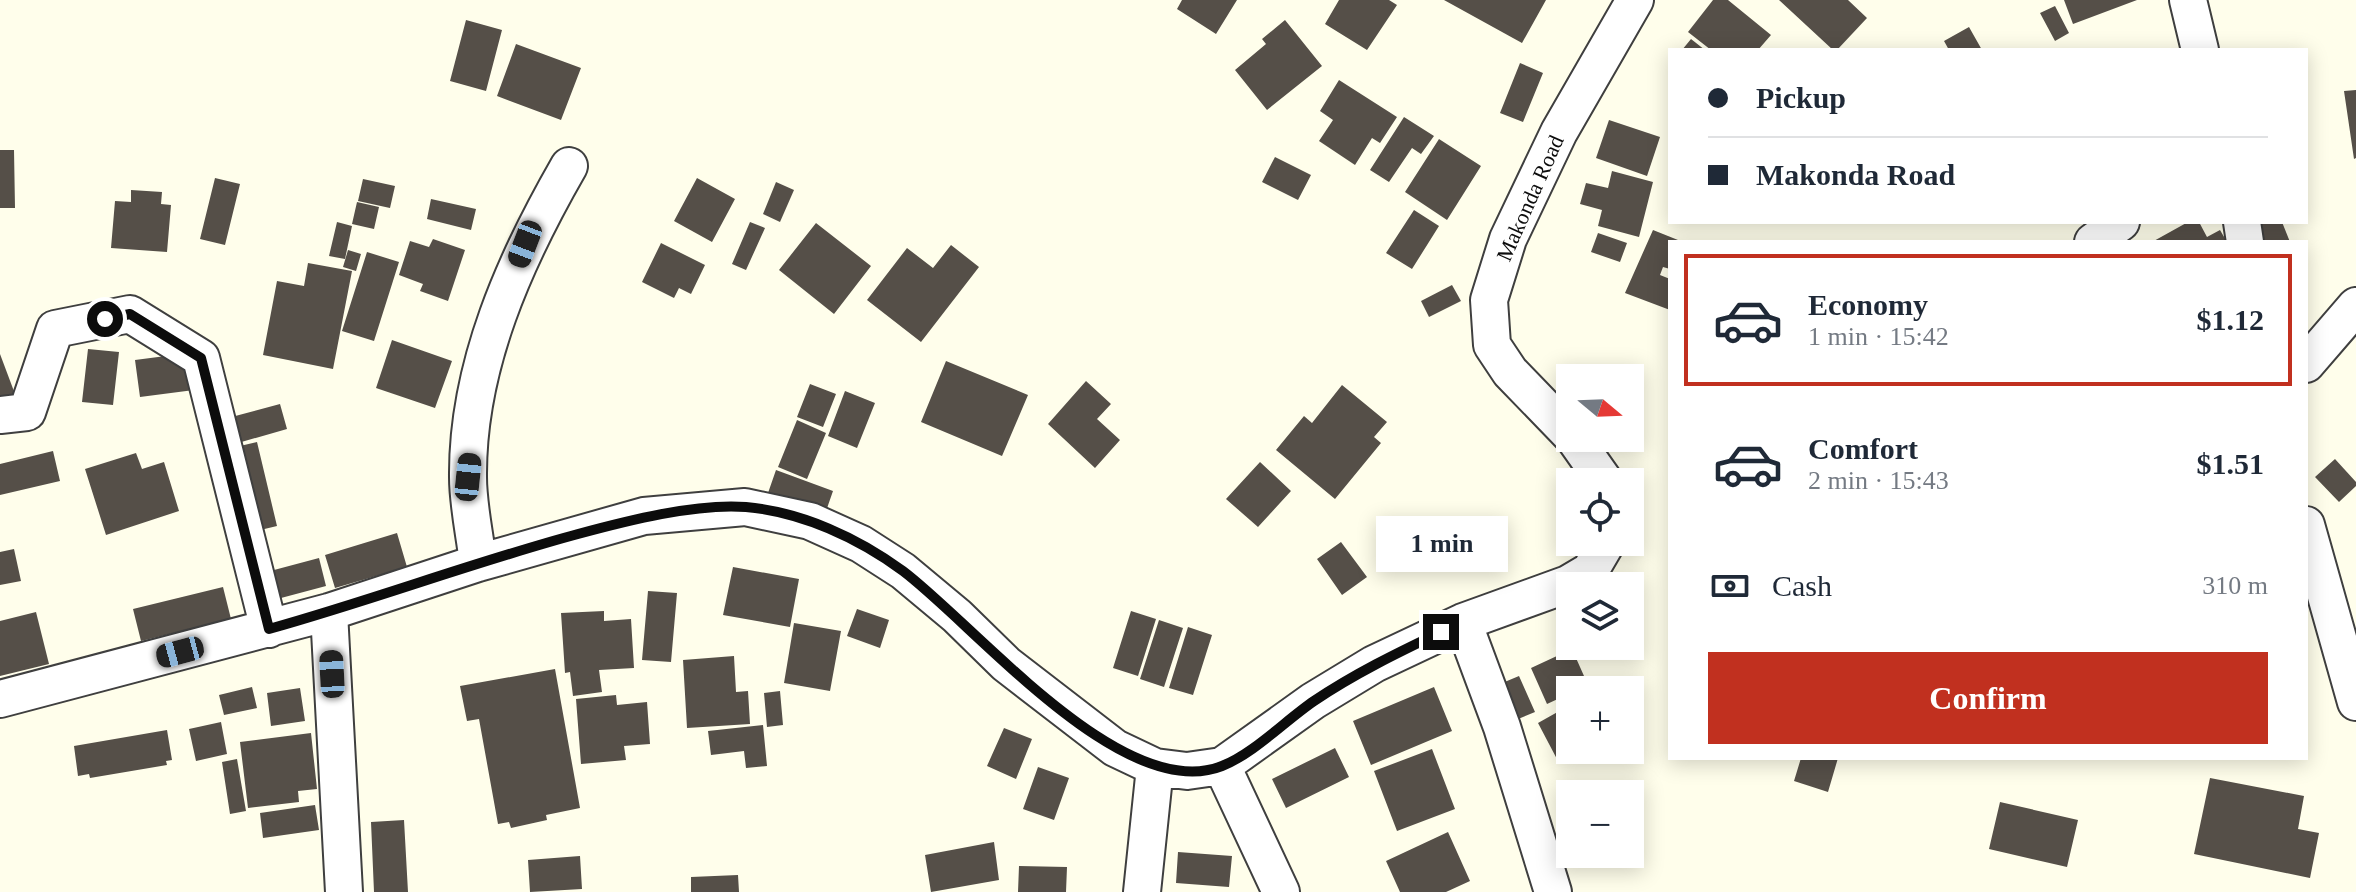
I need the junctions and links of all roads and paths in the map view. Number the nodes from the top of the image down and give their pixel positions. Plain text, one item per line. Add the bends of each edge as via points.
1 (1635, 0) edge
2 (2188, 0) edge
3 (2200, 48) edge
4 (569, 166) dead end
5 (2118, 224) edge
6 (2096, 240) edge
7 (2356, 306) edge
8 (2308, 362) edge
9 (0, 415) edge
10 (1556, 419) edge
11 (2308, 532) edge
12 (1599, 556) edge
13 (478, 563) junction
14 (329, 612) junction
15 (1463, 622) junction
16 (269, 629) junction
17 (0, 699) edge
18 (2356, 702) edge
19 (1222, 766) junction
20 (1155, 767) junction
21 (344, 892) edge
22 (1142, 892) edge
23 (1281, 892) edge
24 (1553, 892) edge

1 - 10 street, Makonda Road via 1559,132 1508,239 1489,300 1492,345
2 - 3 street
4 - 13 street via 525,244 494,326 476,398 468,477
5 - 6 street
7 - 8 street
9 - 16 street via 27,412 55,329 130,314 201,358
11 - 18 street
12 - 15 street via 1590,571 1568,584
13 - 14 street
13 - 20 street via 644,516 745,507 810,521 903,571 1077,721
14 - 16 street
14 - 21 street
15 - 19 street via 1374,664
15 - 24 street
16 - 17 street
19 - 20 street via 1187,771
19 - 23 street
20 - 22 street

